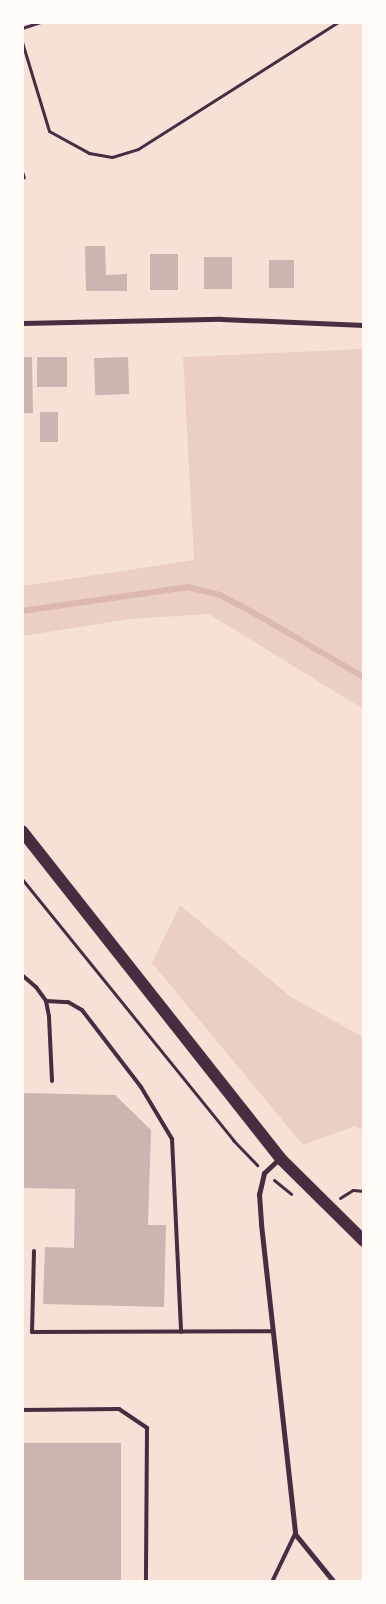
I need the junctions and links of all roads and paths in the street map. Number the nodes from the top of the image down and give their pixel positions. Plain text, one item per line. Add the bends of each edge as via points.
1 (40, 22) edge
2 (338, 22) edge
3 (22, 28) edge
4 (22, 42) edge
5 (22, 172) edge
6 (24, 178) dead end
7 (22, 323) edge
8 (364, 325) edge
9 (22, 831) edge
10 (22, 879) edge
11 (22, 975) edge
12 (46, 1001) junction
13 (52, 1081) dead end
14 (280, 1158) junction
15 (264, 1173) junction
16 (364, 1191) edge
17 (327, 1206) junction
18 (364, 1240) edge
19 (34, 1251) dead end
20 (272, 1331) junction
21 (181, 1332) junction
22 (22, 1410) edge
23 (295, 1534) junction
24 (146, 1582) edge
25 (272, 1582) edge
26 (334, 1582) edge

1 - 3 path
2 - 4 path via 138,149 112,157 89,153 49,131
5 - 6 lane
7 - 8 street via 222,320
9 - 14 main road
10 - 15 path via 233,1140
11 - 12 lane
12 - 13 lane
12 - 21 lane via 68,1002 82,1010 140,1087 172,1140
14 - 15 street
14 - 17 main road
15 - 20 street via 260,1194 261,1224
16 - 17 path via 353,1190
17 - 18 main road
19 - 21 lane via 32,1332
20 - 21 lane
20 - 23 street
22 - 24 lane via 119,1409 147,1428
23 - 25 lane
23 - 26 street

